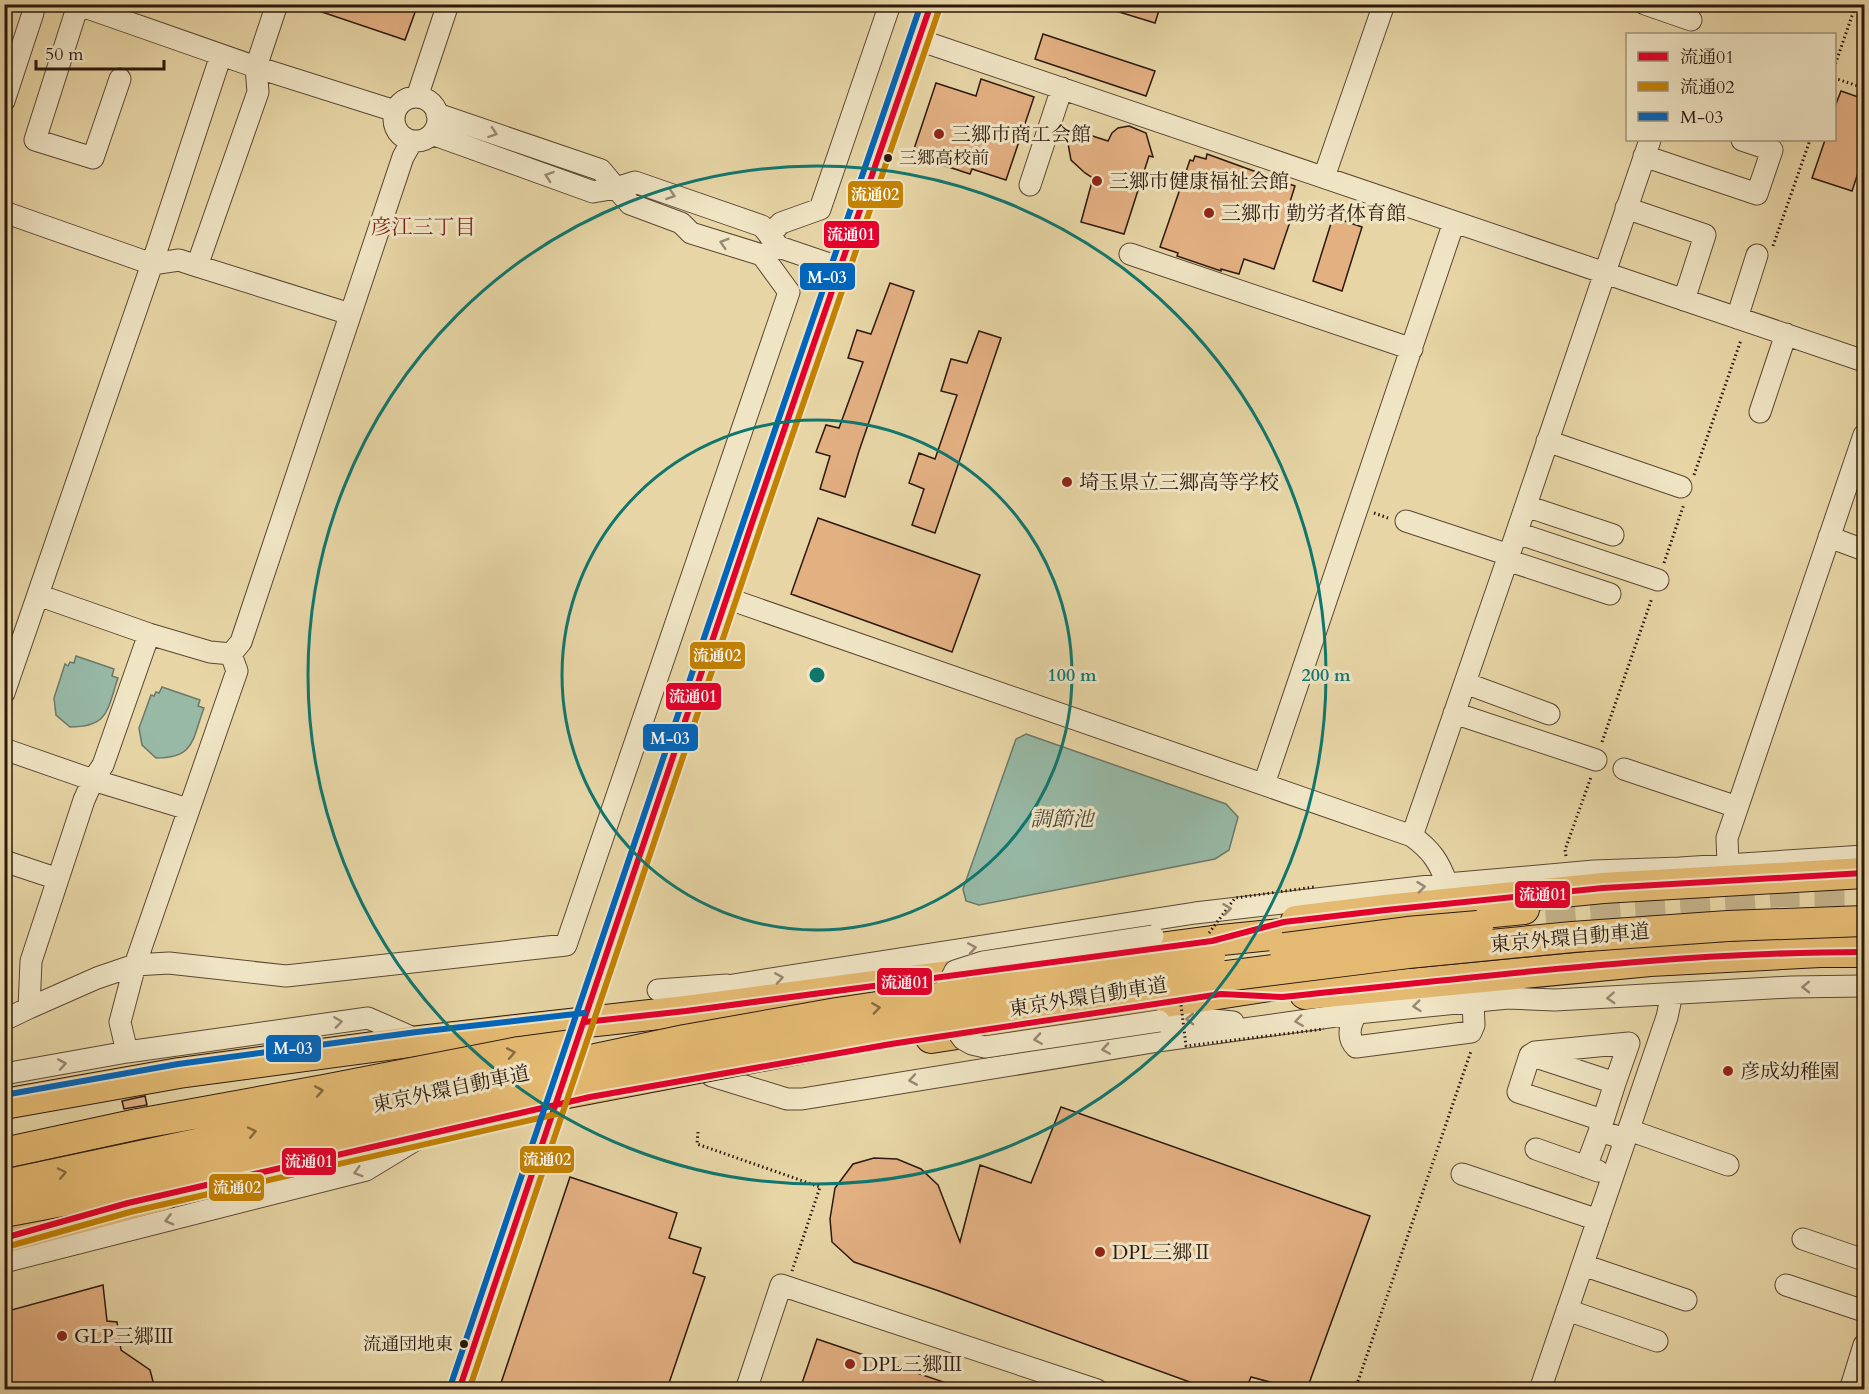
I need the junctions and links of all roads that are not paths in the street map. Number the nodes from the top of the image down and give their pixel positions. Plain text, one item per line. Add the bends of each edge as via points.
1 (31, 4) edge
2 (277, 4) edge
3 (448, 4) edge
4 (890, 4) edge
5 (932, 4) edge
6 (1384, 4) edge
7 (1645, 4) edge
8 (77, 5) edge
9 (1691, 20) edge
10 (919, 40) junction
11 (221, 55) junction
12 (256, 67) junction
13 (120, 79) dead end
14 (1062, 88) junction
15 (417, 97) junction
16 (4, 101) edge
17 (395, 111) junction
18 (427, 130) junction
19 (1745, 141) edge
20 (1647, 148) edge
21 (1324, 177) junction
22 (1030, 185) dead end
23 (616, 188) junction
24 (1626, 208) junction
25 (4, 212) edge
26 (1455, 222) junction
27 (770, 245) junction
28 (1130, 254) dead end
29 (1757, 255) dead end
30 (152, 264) junction
31 (197, 266) junction
32 (841, 268) junction
33 (1604, 272) junction
34 (1684, 300) junction
35 (350, 314) junction
36 (1737, 318) junction
37 (1786, 334) junction
38 (1412, 349) junction
39 (1864, 361) edge
40 (1760, 412) dead end
41 (1864, 435) edge
42 (1547, 441) junction
43 (1681, 487) dead end
44 (1526, 506) junction
45 (1406, 521) road end
46 (1517, 533) junction
47 (1613, 535) dead end
48 (1829, 537) junction
49 (1864, 550) edge
50 (1508, 557) junction
51 (1658, 580) dead end
52 (1610, 594) dead end
53 (38, 596) junction
54 (726, 598) junction
55 (148, 634) junction
56 (231, 654) junction
57 (1465, 683) junction
58 (4, 693) edge
59 (1454, 713) junction
60 (1549, 714) dead end
61 (4, 749) edge
62 (1596, 760) dead end
63 (1624, 768) dead end
64 (93, 780) junction
65 (1264, 784) junction
66 (1737, 807) junction
67 (188, 810) junction
68 (1412, 836) junction
69 (1864, 856) edge
70 (4, 861) edge
71 (1728, 864) junction
72 (1864, 873) edge
73 (58, 879) junction
74 (1599, 879) junction
75 (1447, 884) junction
76 (1864, 905) edge
77 (1524, 909) tunnel mouth
78 (1195, 913) junction
79 (1864, 921) edge
80 (1212, 941) junction
81 (1864, 952) edge
82 (1536, 964) junction
83 (135, 965) junction
84 (1864, 970) edge
85 (734, 985) junction
86 (1374, 986) junction
87 (1864, 986) edge
88 (658, 990) dead end
89 (1221, 994) junction
90 (1669, 994) junction
91 (1473, 1001) junction
92 (29, 1008) junction
93 (686, 1011) junction
94 (837, 1013) junction
95 (1357, 1013) junction
96 (4, 1020) edge
97 (585, 1022) junction
98 (1263, 1025) junction
99 (418, 1041) junction
100 (127, 1052) junction
101 (1530, 1055) junction
102 (4, 1074) edge
103 (712, 1076) junction
104 (1615, 1083) junction
105 (75, 1092) junction
106 (4, 1104) edge
107 (555, 1105) junction
108 (4, 1117) edge
109 (1600, 1127) junction
110 (427, 1133) junction
111 (1627, 1134) junction
112 (1536, 1149) dead end
113 (4, 1153) edge
114 (1728, 1165) dead end
115 (1586, 1167) junction
116 (1462, 1174) dead end
117 (1613, 1176) junction
118 (4, 1185) edge
119 (128, 1203) junction
120 (4, 1212) edge
121 (1598, 1220) junction
122 (4, 1228) edge
123 (4, 1238) edge
124 (1803, 1239) dead end
125 (1864, 1260) edge
126 (4, 1262) edge
127 (1583, 1265) junction
128 (1786, 1284) dead end
129 (1686, 1300) dead end
130 (1567, 1310) junction
131 (1864, 1311) edge
132 (1657, 1341) dead end
133 (1864, 1345) edge
134 (459, 1389) edge
135 (746, 1389) edge
136 (1096, 1389) edge
137 (1540, 1389) edge
138 (1850, 1389) edge

1 - 16 street via 33,13
2 - 12 street
3 - 15 street
4 - 27 street via 820,210 782,223
5 - 10 street
6 - 21 street
7 - 9 street
8 - 11 street
8 - 13 street via 35,140 93,158
10 - 14 street
10 - 32 street
11 - 12 street
11 - 30 street
12 - 17 street
12 - 31 street via 258,92
14 - 21 street
14 - 22 street
15 - 17 street via 404,101
15 - 18 street via 430,102
17 - 18 street via 397,130 406,139
18 - 23 street via 601,170
18 - 35 street via 403,157
19 - 20 street via 1772,150 1757,194
20 - 24 street
21 - 26 street
27 -> 23 street via 691,233 681,223 630,204
23 -> 27 street via 635,182 762,226
24 - 33 street
24 - 34 street via 1706,235
25 - 30 street
26 - 33 street
26 - 38 street
27 - 32 street
27 - 83 street via 789,292 566,945 286,976 169,963
28 - 38 street
29 - 36 street
30 - 31 street via 179,260
30 - 53 street
31 - 35 street
32 - 54 street
33 - 34 street
33 - 42 street
34 - 36 street
35 - 56 street via 241,642
36 - 37 street
37 - 39 street
37 - 40 street
38 - 65 street
41 - 48 street
42 - 43 street
42 - 44 street
44 - 46 street
44 - 47 street
45 - 50 street
46 - 50 street
46 - 51 street
48 - 49 street
48 - 66 street
50 - 52 street
50 - 57 street
53 - 55 street
53 - 58 street
54 - 65 street
54 - 97 street
55 - 56 street
55 - 64 street via 103,765
56 - 67 street via 237,671
57 - 59 street
57 - 60 street
59 - 62 street
59 - 68 street
61 - 64 street
63 - 66 street
64 - 67 street
64 - 73 street
65 - 68 street
66 - 71 street via 1727,838
67 - 83 street
68 - 75 street via 1430,849
69 - 71 street
70 - 73 street
71 - 74 street
72 - 74 highway
73 - 92 street via 31,961
74 - 75 street
74 - 80 highway via 1284,922
78 -> 75 street
94 -> 76 highway, 東京外環自動車道, bridge via 1144,966 1407,932 1732,908
77 - 80 highway
85 -> 78 street
98 -> 78 street, bridge via 1192,1018 985,1047 963,1039 953,1025 946,989 955,971 982,962 1153,936 1176,928
79 - 120 highway, 東京外環自動車道, bridge via 1561,938 1361,959 1045,1002 525,1101 141,1186
80 - 93 highway
81 - 82 highway
82 - 84 highway via 1609,981
82 - 86 highway
82 - 89 highway via 1376,972
83 - 92 street
83 - 100 street via 120,1022
85 - 88 street
85 - 93 street
86 - 89 highway via 1282,997
86 - 95 street
87 -> 90 street
89 - 103 highway via 891,1044
90 -> 91 street
90 - 111 street via 1667,1017
91 -> 95 street
91 - 95 street via 1471,1032 1356,1047 1351,1042 1350,1029
92 - 96 street
93 - 97 highway
113 -> 94 highway, bridge via 519,1052 748,1019
118 -> 94 highway, 東京外環自動車道, bridge via 552,1067
95 -> 98 street
97 - 99 highway
97 - 107 street
98 -> 103 street via 802,1099 787,1100
100 -> 99 street via 368,1018
99 - 105 highway via 179,1073
102 -> 100 street
101 - 104 street
101 - 104 street via 1629,1043
101 - 109 street via 1518,1092 1596,1118
103 - 107 highway
104 - 109 street
105 - 106 highway
105 - 108 highway
107 - 110 highway
107 - 134 street
109 - 111 street via 1606,1133
109 - 115 street
110 - 119 highway
110 -> 126 street via 366,1170
111 - 114 street
111 - 117 street
112 - 115 street
115 - 117 street
116 - 121 street
117 - 121 street
119 - 122 highway
119 - 123 highway
121 - 127 street
124 - 125 street
127 - 129 street
127 - 130 street
128 - 131 street
130 - 132 street
130 - 137 street
133 - 138 street
135 - 136 street via 782,1285

